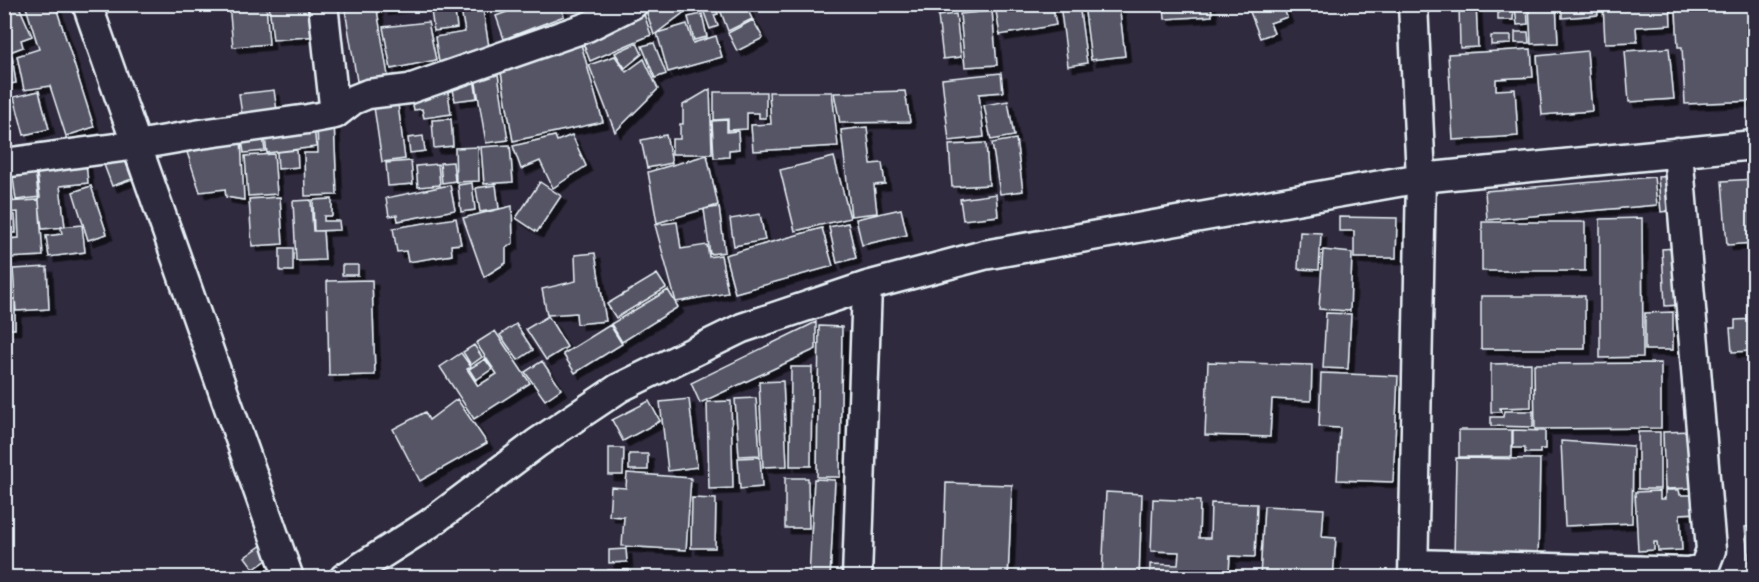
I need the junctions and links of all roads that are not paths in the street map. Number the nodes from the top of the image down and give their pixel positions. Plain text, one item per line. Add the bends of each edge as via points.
1 (87, 4) edge
2 (323, 4) edge
3 (633, 4) edge
4 (1413, 4) edge
5 (335, 114) junction
6 (137, 145) junction
7 (1755, 145) edge
8 (1678, 152) junction
9 (4, 163) edge
10 (1421, 178) junction
11 (867, 286) junction
12 (1414, 571) edge
13 (289, 578) edge
14 (344, 578) edge
15 (857, 578) edge

1 - 6 street
2 - 5 street
3 - 5 street via 587,27 409,88 368,94
4 - 10 street
5 - 6 street
6 - 9 street
6 - 13 street
7 - 8 street
8 - 10 street
8 - 12 street via 1711,550 1704,568 1688,573
10 - 11 street via 984,255
10 - 12 street
11 - 14 street via 742,328 619,388 537,443 429,524
11 - 15 street

